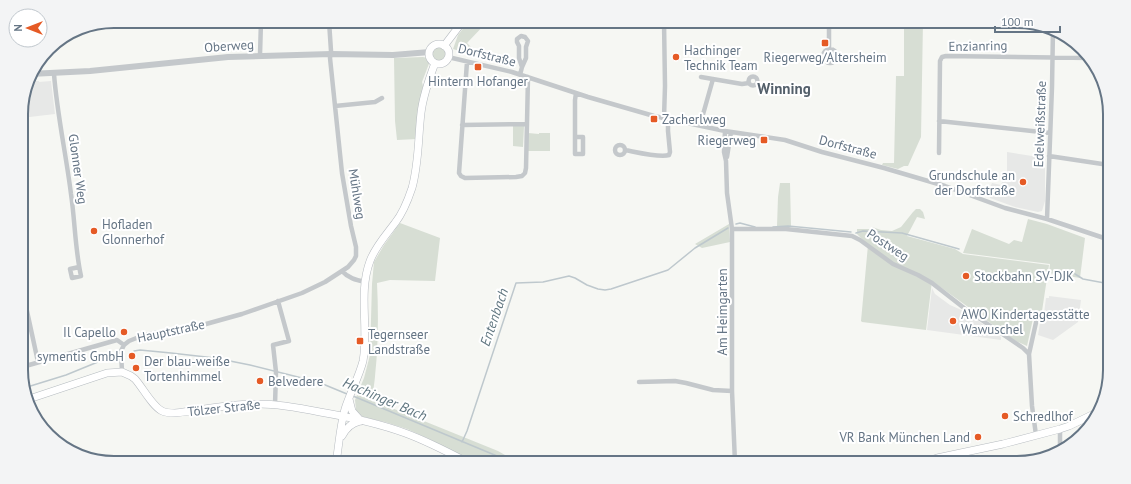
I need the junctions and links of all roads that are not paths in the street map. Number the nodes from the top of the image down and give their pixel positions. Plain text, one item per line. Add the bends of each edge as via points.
1 (261, 28) edge
2 (329, 28) edge
3 (458, 28) edge
4 (664, 28) edge
5 (829, 28) edge
6 (1054, 36) edge
7 (444, 46) junction
8 (829, 49) dead end
9 (430, 52) junction
10 (331, 54) junction
11 (260, 55) junction
12 (448, 57) junction
13 (1053, 57) junction
14 (1082, 58) edge
15 (467, 62) junction
16 (435, 63) junction
17 (522, 67) junction
18 (38, 74) edge
19 (54, 74) junction
20 (520, 75) junction
21 (528, 77) junction
22 (701, 77) dead end
23 (713, 79) junction
24 (749, 83) dead end
25 (576, 93) junction
26 (382, 98) dead end
27 (334, 106) junction
28 (666, 118) junction
29 (939, 121) junction
30 (526, 124) junction
31 (462, 125) junction
32 (700, 125) junction
33 (725, 131) junction
34 (731, 132) junction
35 (1050, 133) junction
36 (575, 137) dead end
37 (625, 150) dead end
38 (939, 153) dead end
39 (1049, 156) junction
40 (726, 161) junction
41 (1103, 164) edge
42 (1047, 220) junction
43 (732, 229) junction
44 (1103, 238) edge
45 (79, 267) dead end
46 (342, 270) junction
47 (335, 275) joint
48 (365, 282) junction
49 (278, 301) junction
50 (28, 316) edge
51 (1037, 318) dead end
52 (124, 345) junction
53 (1029, 354) junction
54 (38, 362) junction
55 (28, 365) edge
56 (122, 372) junction
57 (639, 382) dead end
58 (732, 391) junction
59 (349, 397) junction
60 (33, 398) edge
61 (275, 405) junction
62 (331, 414) junction
63 (1090, 415) edge
64 (343, 416) junction
65 (361, 420) junction
66 (1060, 429) junction
67 (1036, 435) junction
68 (340, 441) junction
69 (1060, 445) edge
70 (337, 456) edge
71 (455, 456) edge
72 (735, 456) edge
73 (946, 456) edge

1 - 11 street
2 - 10 street, Mühlweg
3 - 7 main road
4 - 28 street
5 - 8 street
6 - 13 street, Edelweißstraße
7 - 9 main road via 436,45
7 - 12 main road via 448,51
9 - 10 street, Oberweg via 393,55
9 - 16 main road via 431,60
10 - 11 street, Oberweg
10 - 27 street, Mühlweg
11 - 19 street, Oberweg
12 - 15 street, Dorfstraße
12 - 16 main road via 443,63
13 - 14 street
13 - 29 street, Enzianring via 942,57
13 - 35 street, Edelweißstraße
15 - 20 street, Dorfstraße
15 - 31 street
16 - 48 main road via 422,105 412,188 401,214 374,252
17 - 17 street, Dorfstraße via 528,41 526,37 521,36 516,42
17 - 20 street, Dorfstraße
18 - 19 street, Oberweg
19 - 45 street, Glonner Weg
20 - 21 street, Dorfstraße
21 - 25 street, Dorfstraße
21 - 30 street
22 - 23 street
23 - 24 street
23 - 32 street
25 - 28 street, Dorfstraße
25 - 36 street
26 - 27 street via 375,102
27 - 46 street, Mühlweg via 356,253 354,260
28 - 32 street, Dorfstraße
28 - 37 street via 669,154 666,156
29 - 35 street
29 - 38 street, Enzianring
30 - 31 street
30 - 31 street via 526,168 522,176 479,178 465,178 459,173
32 - 33 street, Dorfstraße
33 - 34 street, Dorfstraße
33 - 40 street, Am Heimgarten
34 - 40 street, Am Heimgarten
34 - 42 street, Dorfstraße via 782,139 945,186
35 - 39 street, Edelweißstraße
39 - 41 street
39 - 42 street, Edelweißstraße
40 - 43 street, Am Heimgarten
42 - 44 street, Dorfstraße
43 - 53 street, Postweg via 786,229 852,236 893,264 932,284
43 - 58 street, Am Heimgarten
46 - 47 street, Mühlweg
46 - 48 street via 354,279
47 - 49 street, Hauptstraße via 310,290
48 - 59 main road via 364,352
49 - 52 street, Hauptstraße via 206,324 144,335
49 - 61 street via 289,340 273,345
50 - 54 street
51 - 53 street
52 - 54 street via 118,340
52 - 56 street, Hauptstraße via 121,353
53 - 67 street
54 - 55 street
56 - 60 main road via 100,375
56 - 61 main road, Tölzer Straße via 135,379 153,403 167,412 238,405
57 - 58 street via 675,381 713,390
58 - 72 street, Am Heimgarten
59 - 64 main road
59 - 65 main road via 352,410
61 - 62 main road, Tölzer Straße
62 - 64 main road, Tölzer Straße
62 - 68 main road via 337,420
63 - 66 main road
64 - 65 main road, Tölzer Straße
64 - 68 main road
65 - 68 main road via 350,425
65 - 71 main road, Tölzer Straße via 426,442
66 - 67 main road
66 - 69 street
67 - 73 main road
68 - 70 main road

